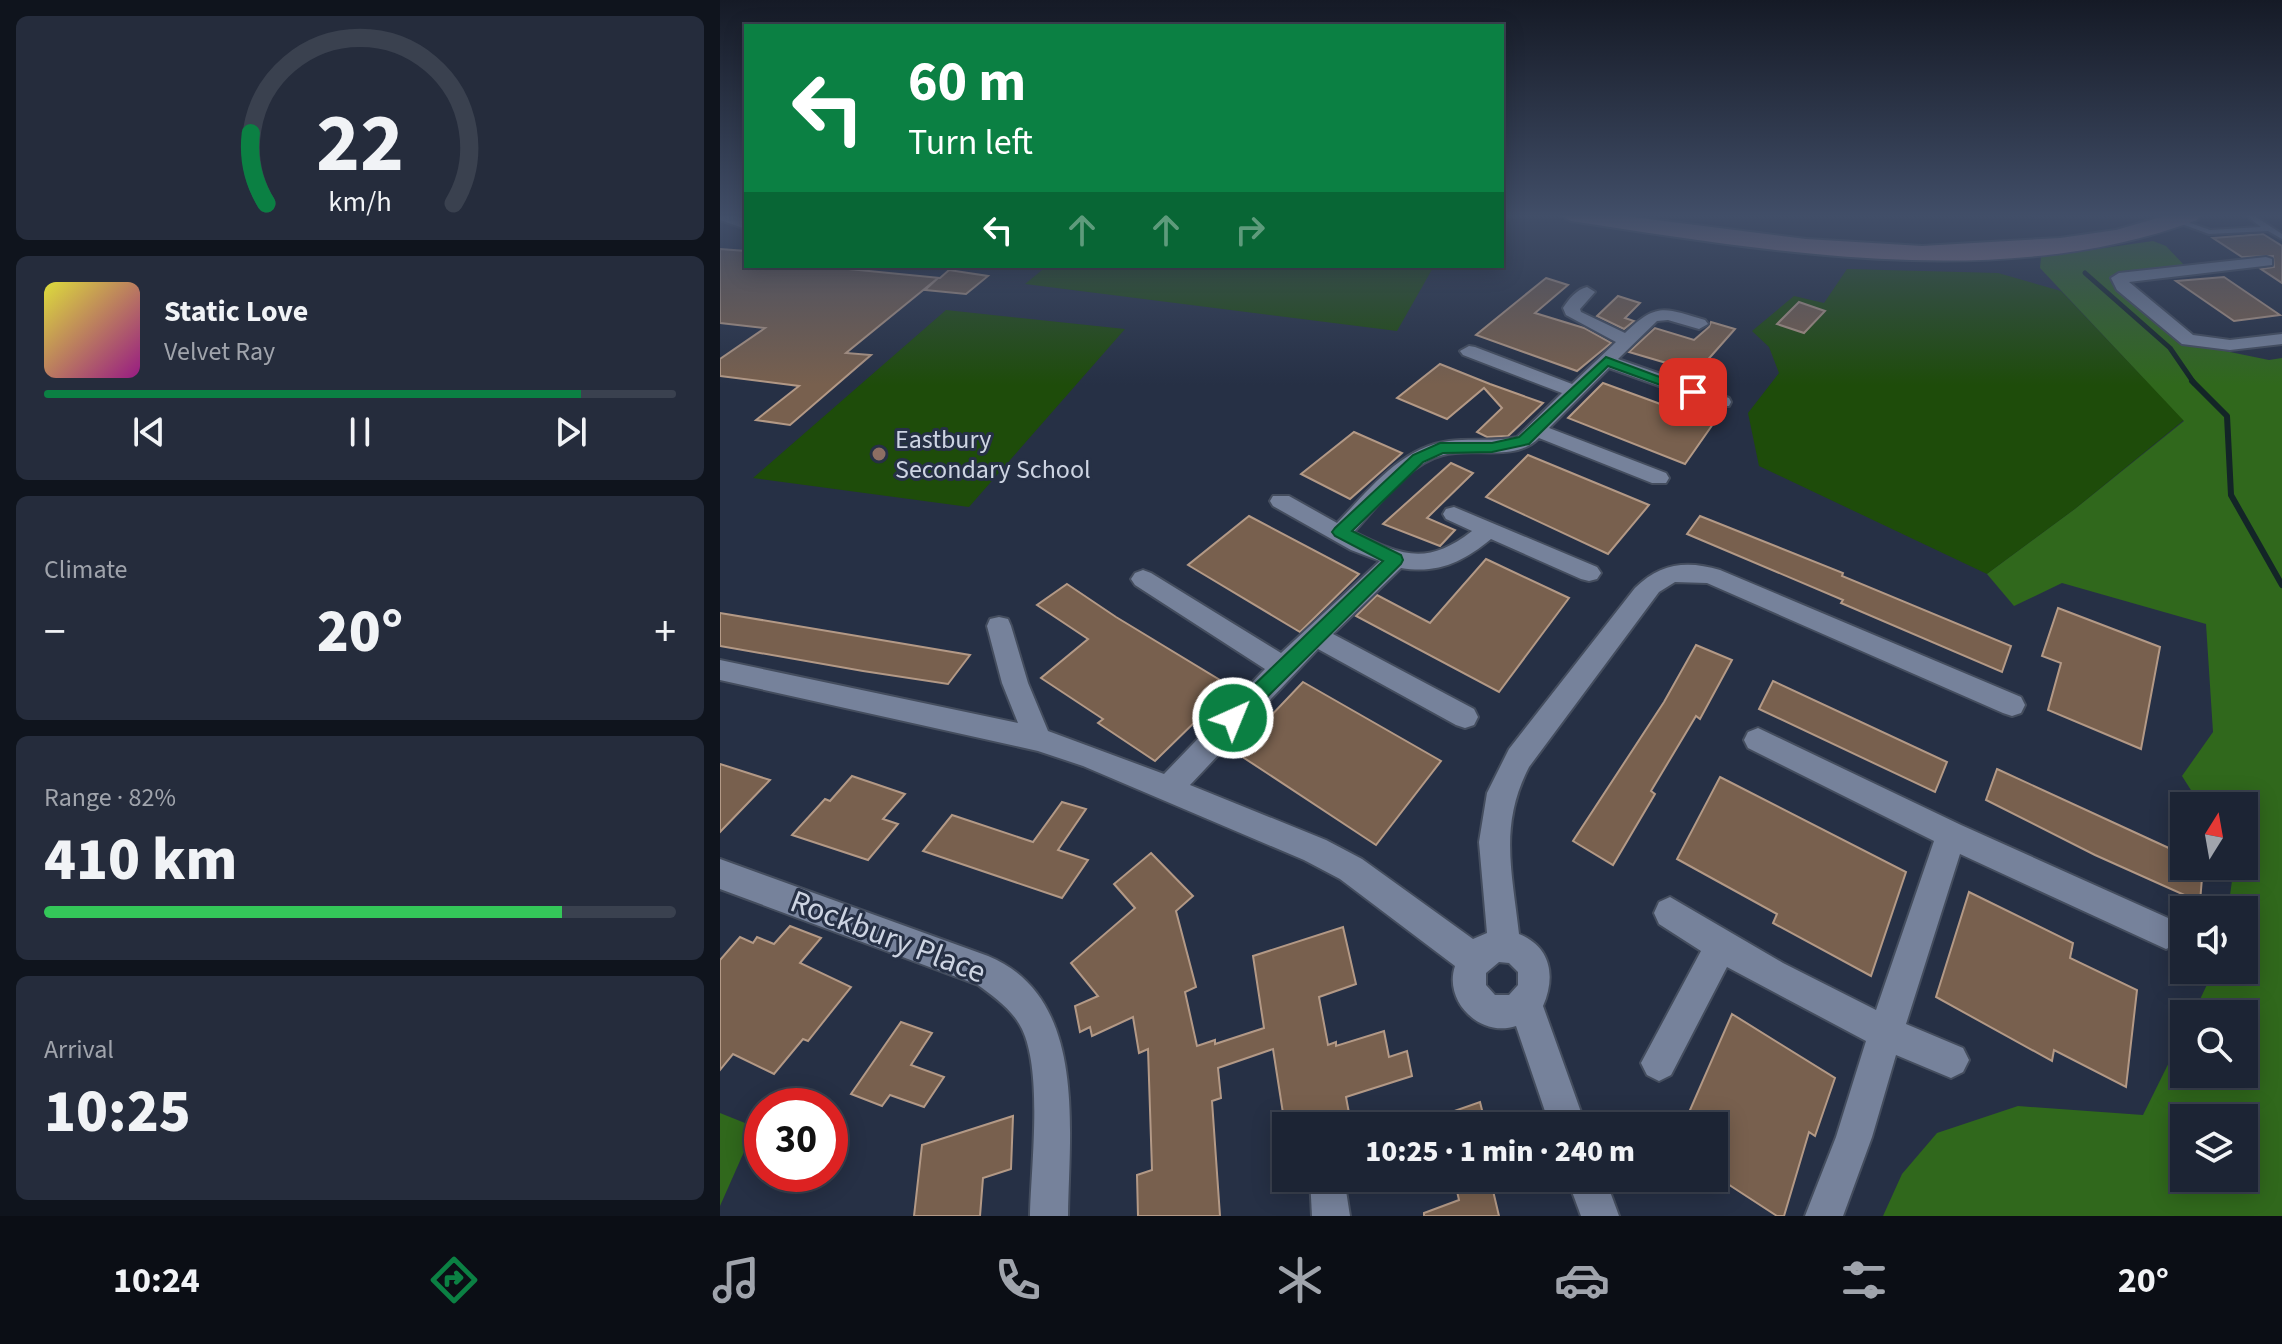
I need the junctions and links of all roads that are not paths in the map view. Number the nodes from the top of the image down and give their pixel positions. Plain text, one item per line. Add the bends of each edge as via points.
1 (2176, 272) edge
2 (1587, 292) dead end
3 (1699, 324) dead end
4 (2282, 339) edge
5 (1626, 340) junction
6 (1469, 351) dead end
7 (1606, 361) junction
8 (1574, 391) junction
9 (1722, 402) dead end
10 (1537, 430) junction
11 (1659, 478) dead end
12 (1281, 501) dead end
13 (1454, 514) dead end
14 (1489, 529) junction
15 (1341, 532) junction
16 (1395, 560) junction
17 (1589, 573) dead end
18 (1143, 579) dead end
19 (999, 626) dead end
20 (1316, 636) junction
21 (1283, 667) junction
22 (720, 670) edge
23 (2012, 705) dead end
24 (1465, 717) dead end
25 (1038, 739) junction
26 (1758, 740) dead end
27 (1168, 789) junction
28 (1951, 835) junction
29 (720, 874) edge
30 (1670, 913) dead end
31 (2166, 933) dead end
32 (1504, 945) junction
33 (1721, 946) junction
34 (1475, 961) junction
35 (1526, 1004) junction
36 (1885, 1034) junction
37 (1951, 1060) dead end
38 (1659, 1063) dead end
39 (1563, 1112) edge
40 (1591, 1192) edge
41 (1049, 1216) edge
42 (1600, 1216) edge
43 (1824, 1216) edge

1 - 4 street via 2119,278 2123,287 2188,340 2230,345
2 - 5 street via 1571,308 1574,315
3 - 5 street via 1652,316
5 - 7 street
6 - 8 street
7 - 8 street
7 - 9 street
8 - 10 street
10 - 11 street
10 - 15 street via 1511,446 1427,452
12 - 15 street
13 - 14 street
14 - 16 street via 1439,561
14 - 17 street
15 - 16 street
16 - 20 street
18 - 21 street
19 - 25 street
20 - 21 street
20 - 24 street
21 - 27 street
22 - 25 street
23 - 32 street via 1712,576 1679,570 1667,574 1643,594 1529,746 1501,793 1494,842
25 - 27 street
26 - 28 street
27 - 34 street via 1351,869
28 - 31 street
28 - 36 street
29 - 41 street, Rockbury Place via 988,972 1016,993 1036,1020 1049,1064
30 - 33 street
32 - 34 street via 1491,947
32 - 35 street via 1523,952 1534,972
33 - 36 street
33 - 38 street
34 - 35 street via 1470,982 1477,1002 1496,1013
35 - 39 street
36 - 37 street
36 - 43 street
40 - 42 street

